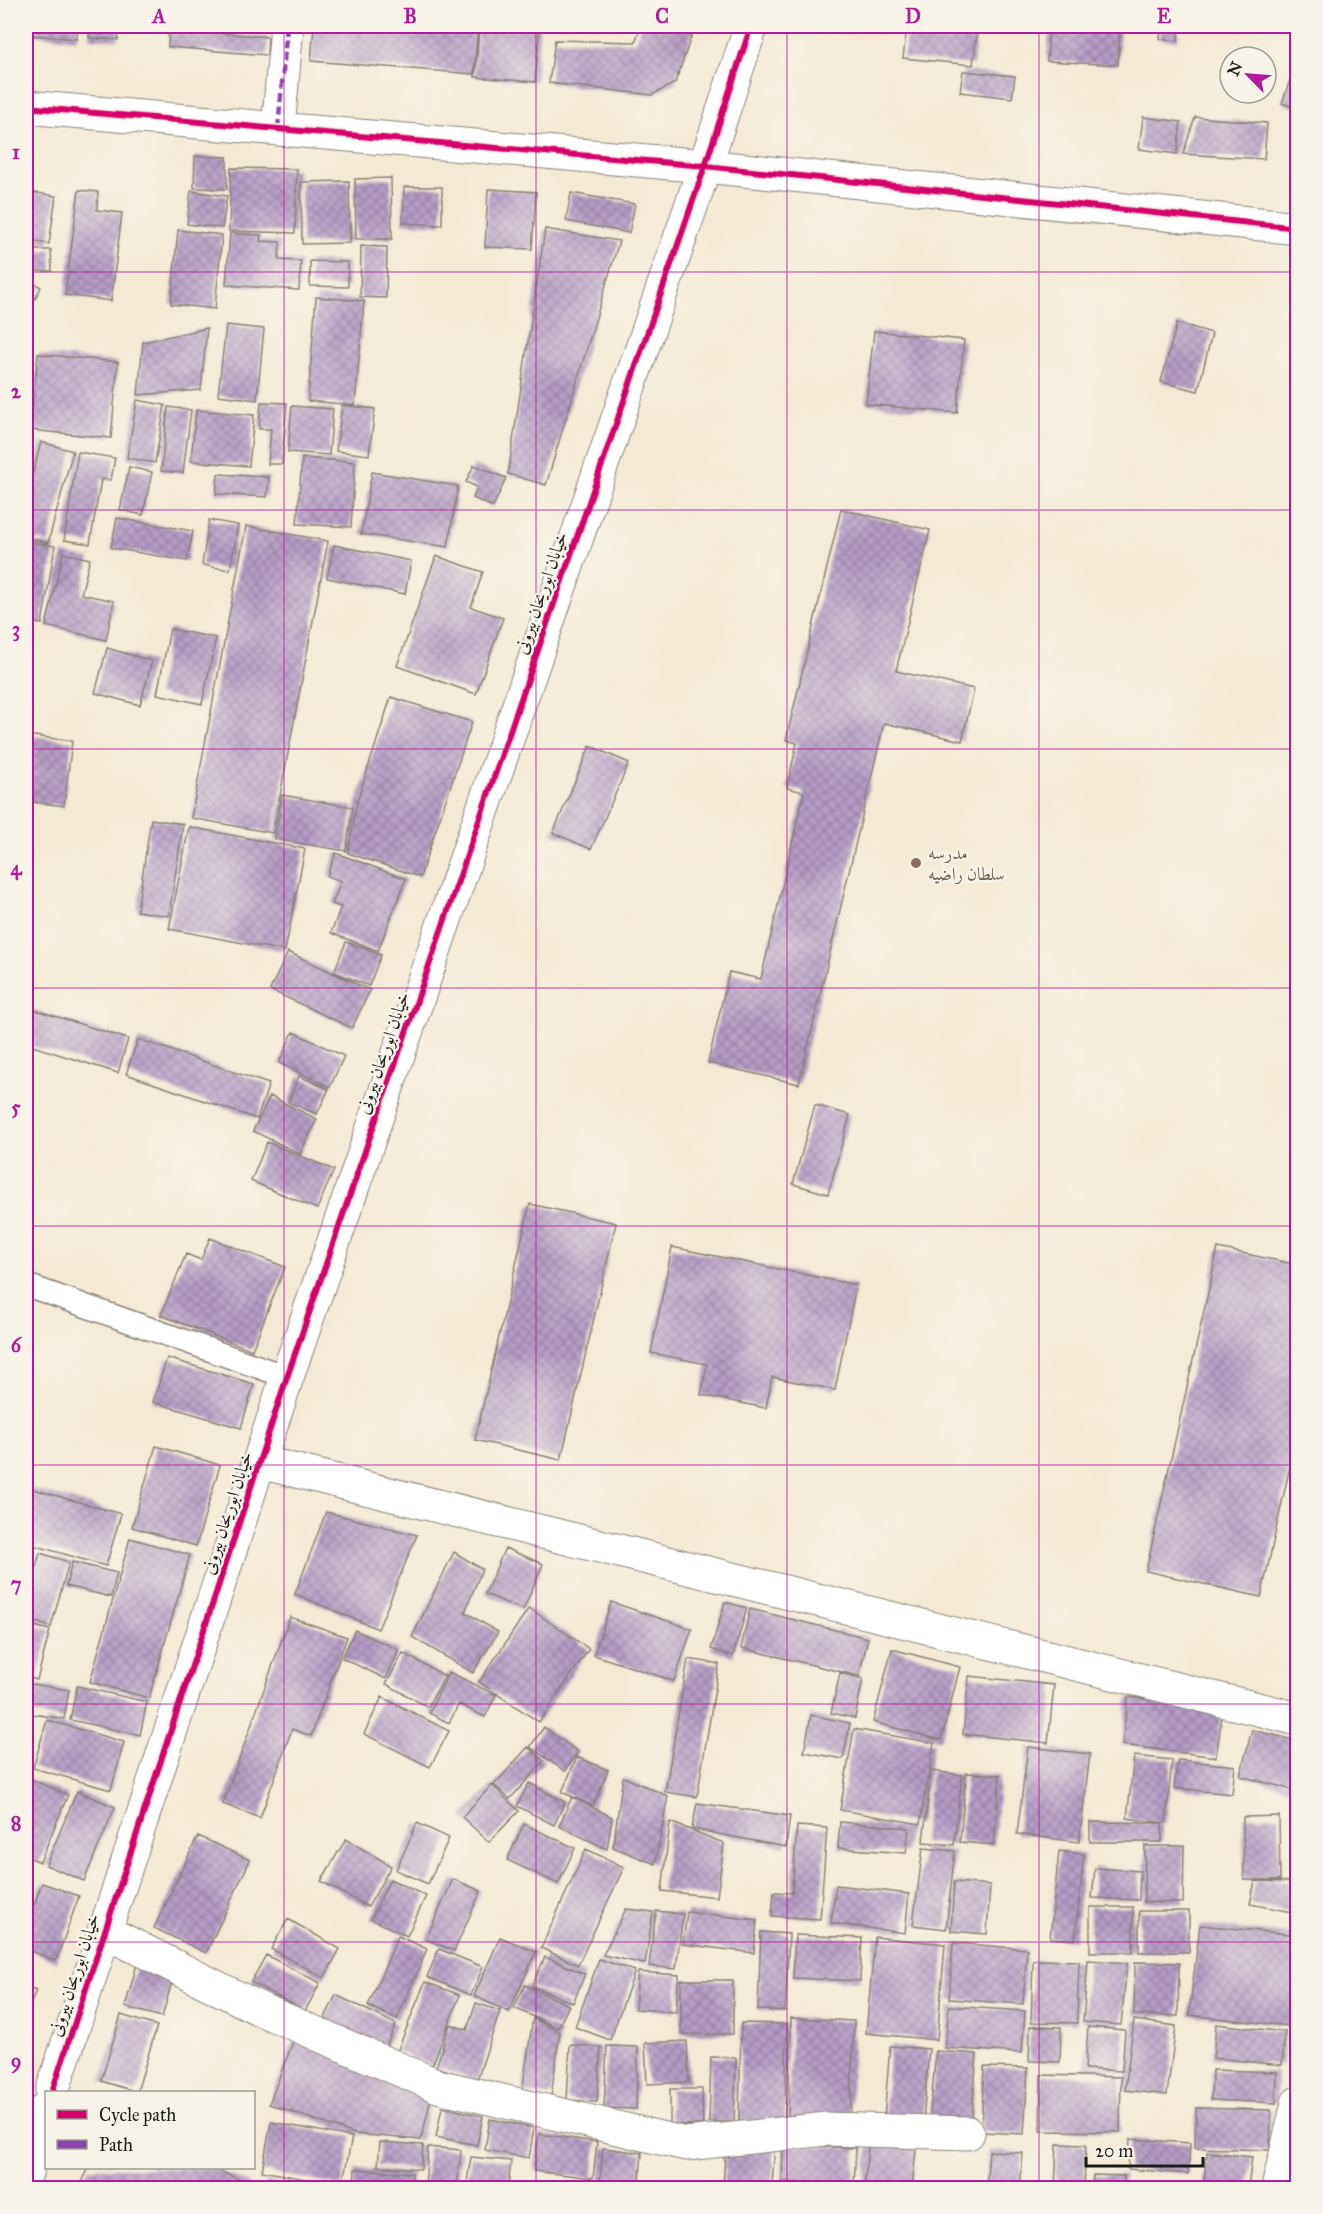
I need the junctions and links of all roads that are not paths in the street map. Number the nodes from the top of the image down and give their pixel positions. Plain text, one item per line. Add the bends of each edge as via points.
1 (287, 26) edge
2 (751, 26) edge
3 (26, 107) edge
4 (278, 129) junction
5 (705, 166) junction
6 (1298, 228) edge
7 (26, 1285) edge
8 (288, 1377) junction
9 (260, 1461) junction
10 (1298, 1719) edge
11 (104, 1931) junction
12 (51, 2091) edge
13 (1298, 2103) edge
14 (45, 2111) edge
15 (968, 2133) dead end
16 (26, 2173) edge
17 (1278, 2188) edge

1 - 4 street
2 - 5 street, خیابان ابوریحان بیرونی
3 - 4 street
4 - 5 street
5 - 6 street
5 - 8 street, خیابان ابوریحان بیرونی
7 - 8 lane
8 - 9 street, خیابان ابوریحان بیرونی
9 - 10 street
9 - 11 street, خیابان ابوریحان بیرونی
11 - 12 street, خیابان ابوریحان بیرونی
11 - 15 street via 262,2010 438,2086 472,2094 686,2144 826,2129
13 - 17 street
14 - 16 street

